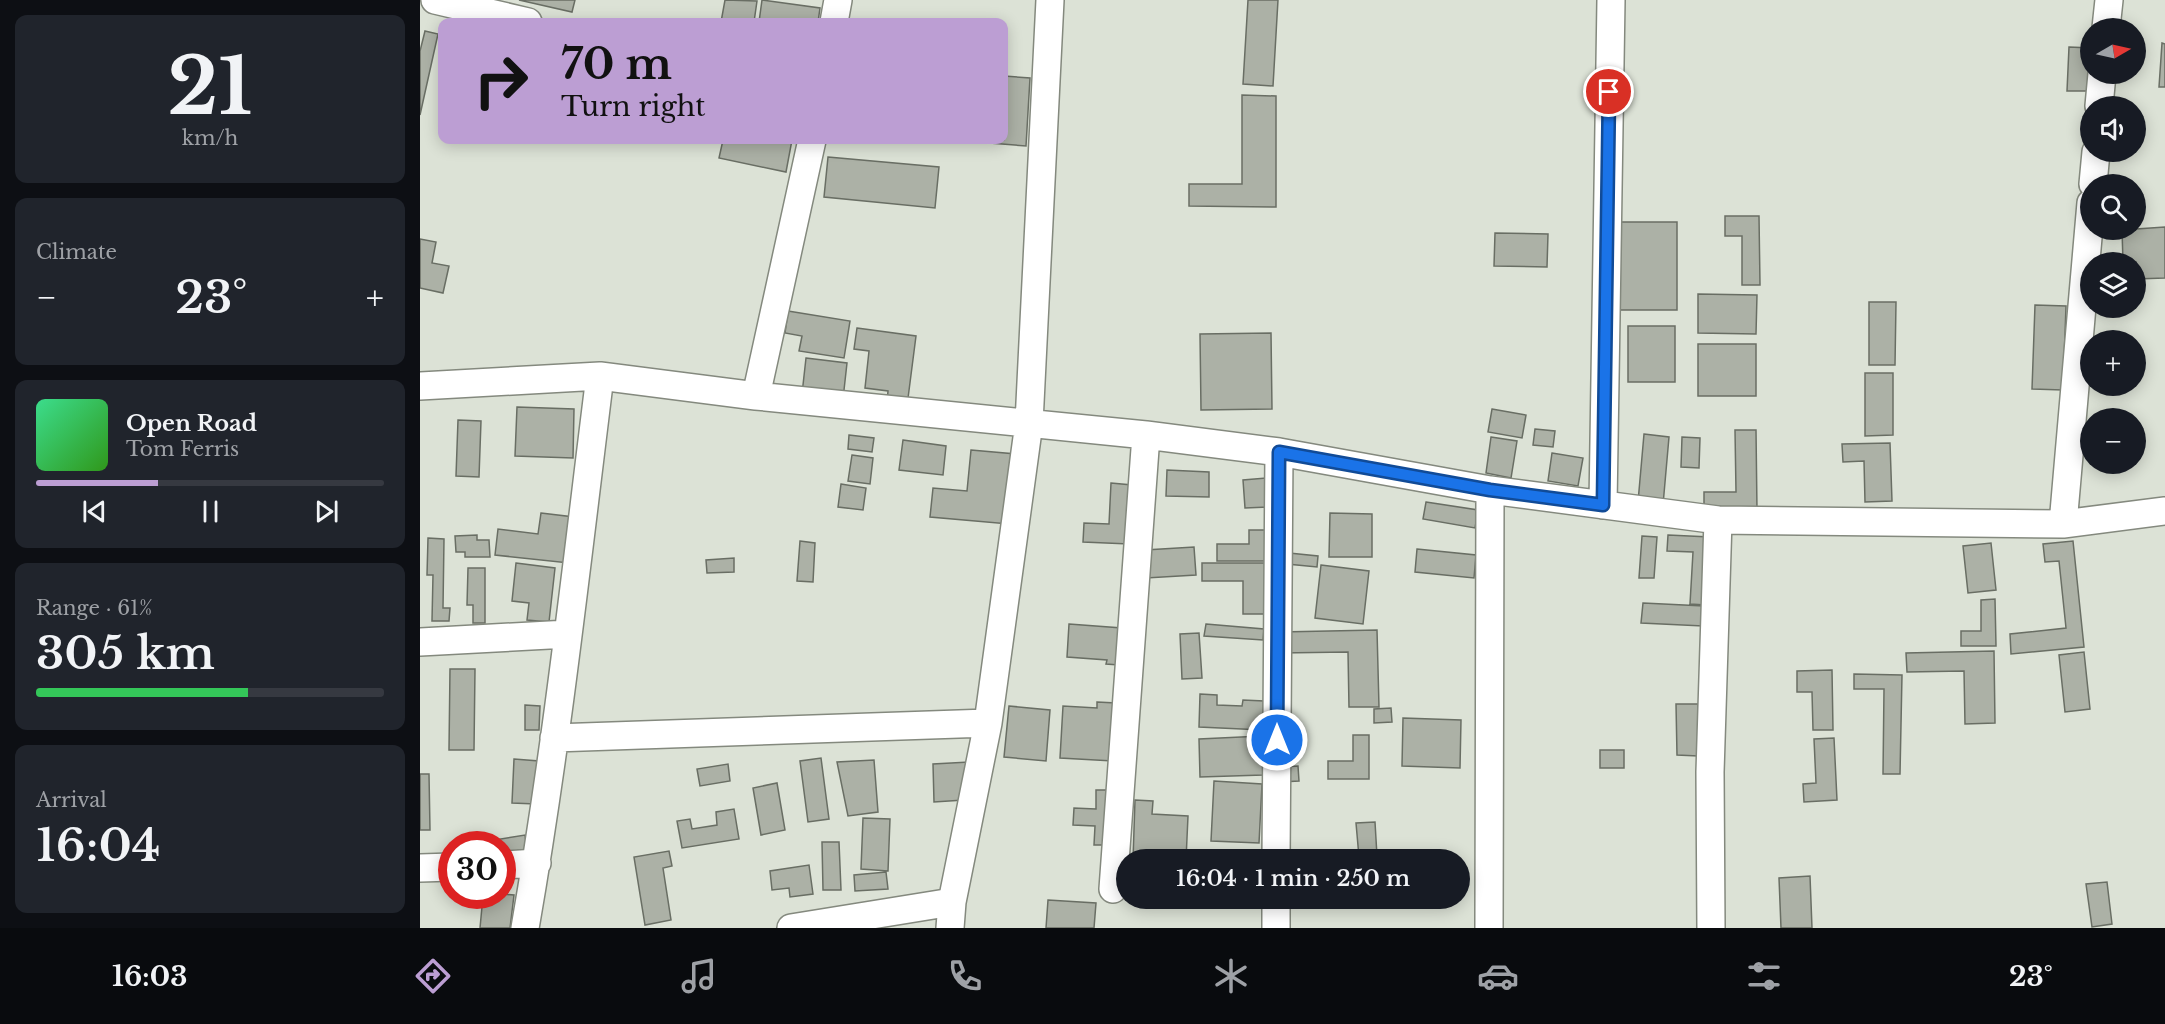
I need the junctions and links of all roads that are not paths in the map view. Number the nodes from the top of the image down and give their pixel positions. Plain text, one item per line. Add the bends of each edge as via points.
1 (435, 0) edge
2 (837, 0) edge
3 (1050, 0) edge
4 (1611, 0) edge
5 (2109, 0) edge
6 (511, 18) edge
7 (835, 18) edge
8 (2107, 18) edge
9 (811, 144) edge
10 (2088, 240) edge
11 (600, 376) junction
12 (420, 386) edge
13 (756, 396) junction
14 (1029, 423) junction
15 (1146, 435) junction
16 (1279, 452) junction
17 (1490, 490) junction
18 (1603, 505) junction
19 (2165, 511) edge
20 (1718, 520) junction
21 (2063, 524) junction
22 (568, 634) junction
23 (420, 642) edge
24 (988, 723) junction
25 (554, 738) junction
26 (1276, 849) edge
27 (537, 863) junction
28 (516, 864) edge
29 (438, 867) edge
30 (420, 868) edge
31 (1113, 889) dead end
32 (952, 902) junction
33 (1276, 909) edge
34 (525, 928) edge
35 (790, 928) edge
36 (950, 928) edge
37 (1276, 928) edge
38 (1489, 928) edge
39 (1711, 928) edge

1 - 6 street
2 - 7 street
3 - 14 street
4 - 18 street
5 - 8 street
9 - 13 street
10 - 21 street
11 - 12 street
11 - 13 street
11 - 22 street
13 - 14 street
14 - 15 street
14 - 24 street
15 - 16 street
15 - 31 street
16 - 17 street
16 - 26 street
17 - 18 street
17 - 38 street
18 - 20 street
19 - 21 street
20 - 21 street
20 - 39 street via 1710,772
22 - 23 street
22 - 25 street
24 - 25 street
24 - 32 street
25 - 27 street
27 - 28 street
27 - 34 street
29 - 30 street
32 - 35 street
32 - 36 street
33 - 37 street

